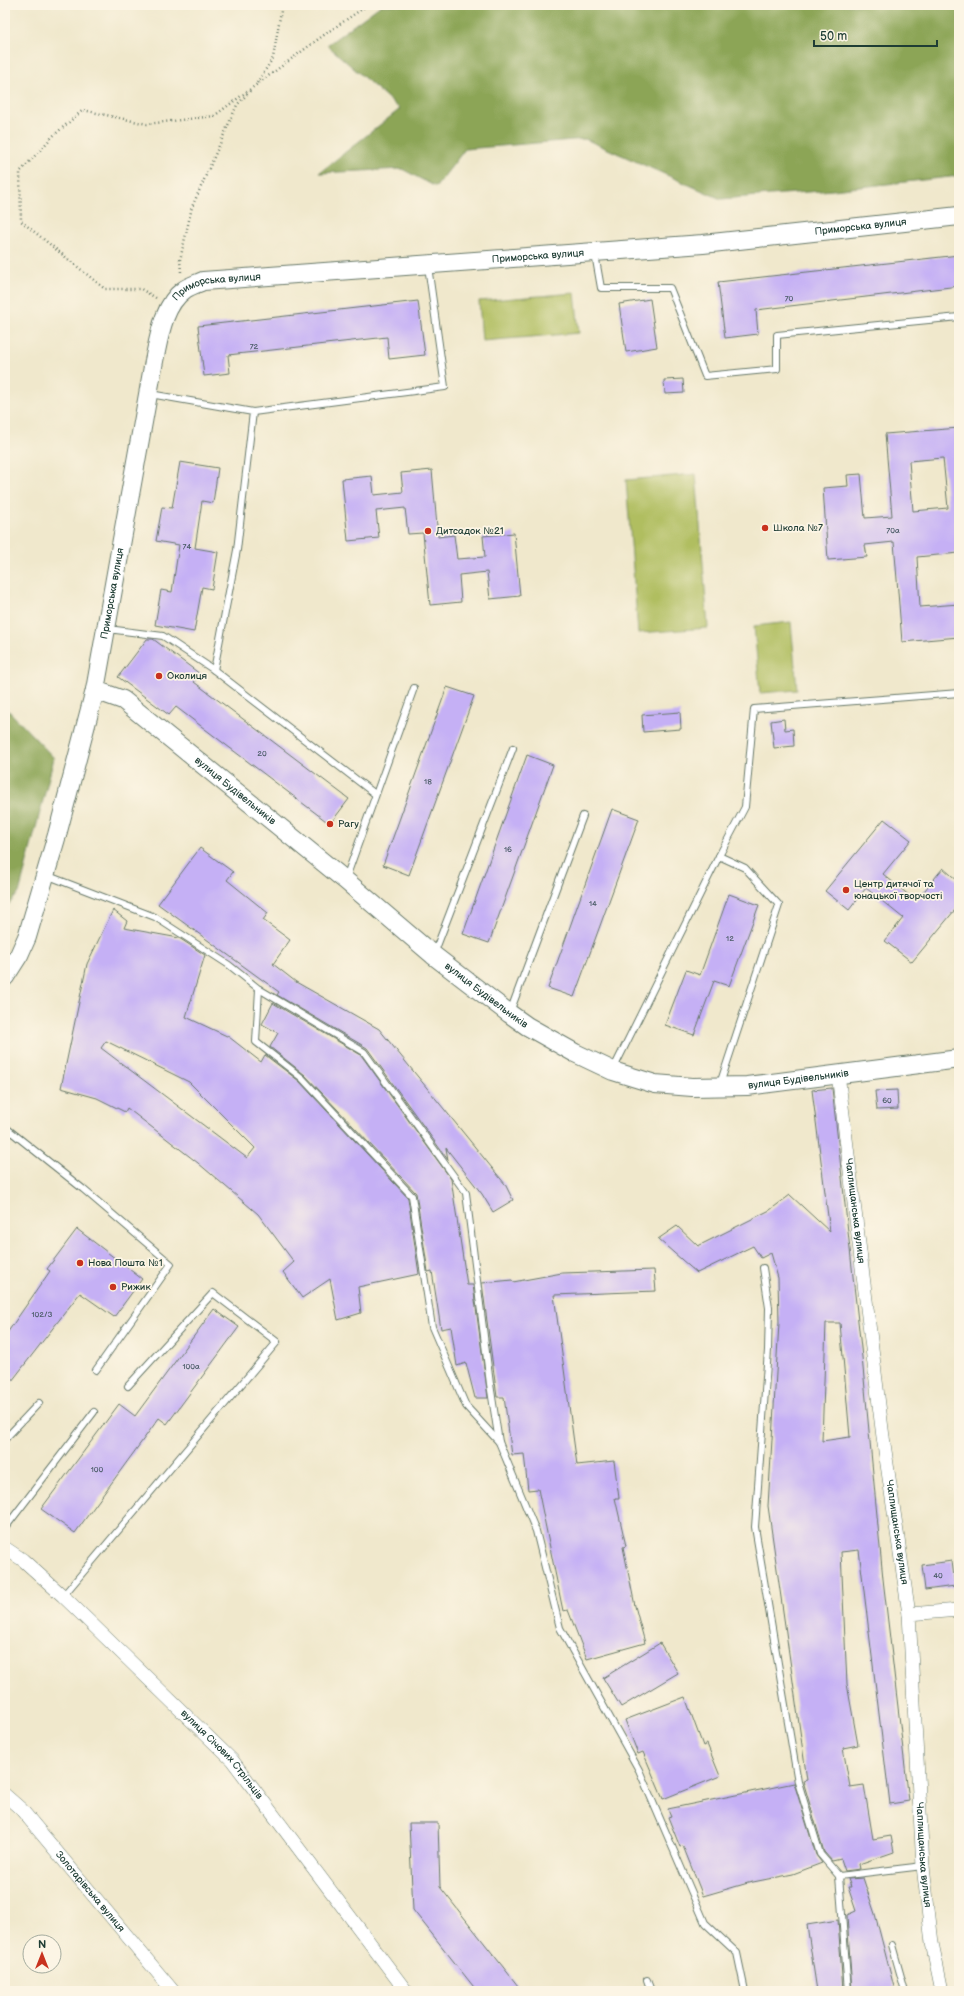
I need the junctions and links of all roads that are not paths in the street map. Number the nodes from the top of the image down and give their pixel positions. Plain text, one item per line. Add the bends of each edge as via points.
1 (959, 216) edge
2 (595, 252) junction
3 (427, 264) junction
4 (959, 317) edge
5 (148, 394) junction
6 (253, 412) junction
7 (105, 629) junction
8 (214, 670) junction
9 (414, 688) dead end
10 (95, 690) junction
11 (959, 693) edge
12 (513, 748) dead end
13 (375, 794) junction
14 (583, 816) dead end
15 (719, 856) junction
16 (45, 874) junction
17 (345, 880) junction
18 (433, 955) junction
19 (5, 977) edge
20 (259, 988) junction
21 (510, 1014) junction
22 (959, 1059) edge
23 (613, 1071) junction
24 (838, 1074) junction
25 (719, 1087) junction
26 (5, 1127) edge
27 (763, 1268) dead end
28 (96, 1370) dead end
29 (128, 1386) dead end
30 (39, 1403) dead end
31 (94, 1412) dead end
32 (5, 1439) edge
33 (499, 1442) junction
34 (5, 1528) edge
35 (5, 1548) edge
36 (63, 1596) junction
37 (959, 1610) edge
38 (909, 1614) junction
39 (5, 1795) edge
40 (923, 1866) junction
41 (839, 1876) junction
42 (892, 1945) dead end
43 (647, 1980) dead end
44 (173, 1991) edge
45 (406, 1991) edge
46 (651, 1991) edge
47 (745, 1991) edge
48 (848, 1991) edge
49 (905, 1991) edge
50 (942, 1991) edge

1 - 2 street, Приморська вулиця via 703,244
2 - 3 street, Приморська вулиця
2 - 4 lane via 601,288 670,288 705,376 777,369 777,335
3 - 5 street, Приморська вулиця via 203,280 183,291 171,306 162,327
3 - 6 lane via 445,387
5 - 6 lane
5 - 7 street, Приморська вулиця
6 - 8 lane via 237,550
7 - 8 lane via 164,636
7 - 10 street, Приморська вулиця
8 - 13 lane
9 - 13 lane
10 - 16 street, Приморська вулиця
10 - 17 street, вулиця Будівельників via 123,700
11 - 15 lane via 754,709 745,807
12 - 18 lane
13 - 17 lane
14 - 21 lane
15 - 23 lane
15 - 25 lane via 745,868 779,905
16 - 19 street, Приморська вулиця via 27,937
16 - 20 lane via 155,917 229,965
17 - 18 street, вулиця Будівельників
18 - 21 street, вулиця Будівельників
20 - 33 lane via 256,1042 302,1078 412,1196 432,1327 466,1406
20 - 33 lane via 364,1052 466,1193
21 - 23 street, вулиця Будівельників via 568,1050
22 - 24 street, вулиця Будівельників
23 - 25 street, вулиця Будівельників via 655,1084
24 - 25 street, вулиця Будівельників via 747,1086
24 - 38 street, Чаплищанська вулиця via 883,1437
26 - 28 lane via 171,1264
27 - 41 lane via 769,1308 768,1350 755,1527 798,1782 820,1854
29 - 36 lane via 213,1293 277,1342
30 - 32 lane
31 - 34 lane
33 - 47 lane via 536,1531 560,1628 639,1770 706,1923 737,1953
35 - 36 street, вулиця Січових Стрільців via 23,1560
36 - 45 street, вулиця Січових Стрільців via 232,1760
37 - 38 street
38 - 40 street, Чаплищанська вулиця
39 - 44 street, Золотарівська вулиця via 21,1808
40 - 41 lane
40 - 50 street, Чаплищанська вулиця via 932,1943
41 - 48 lane
42 - 49 lane
43 - 46 lane

